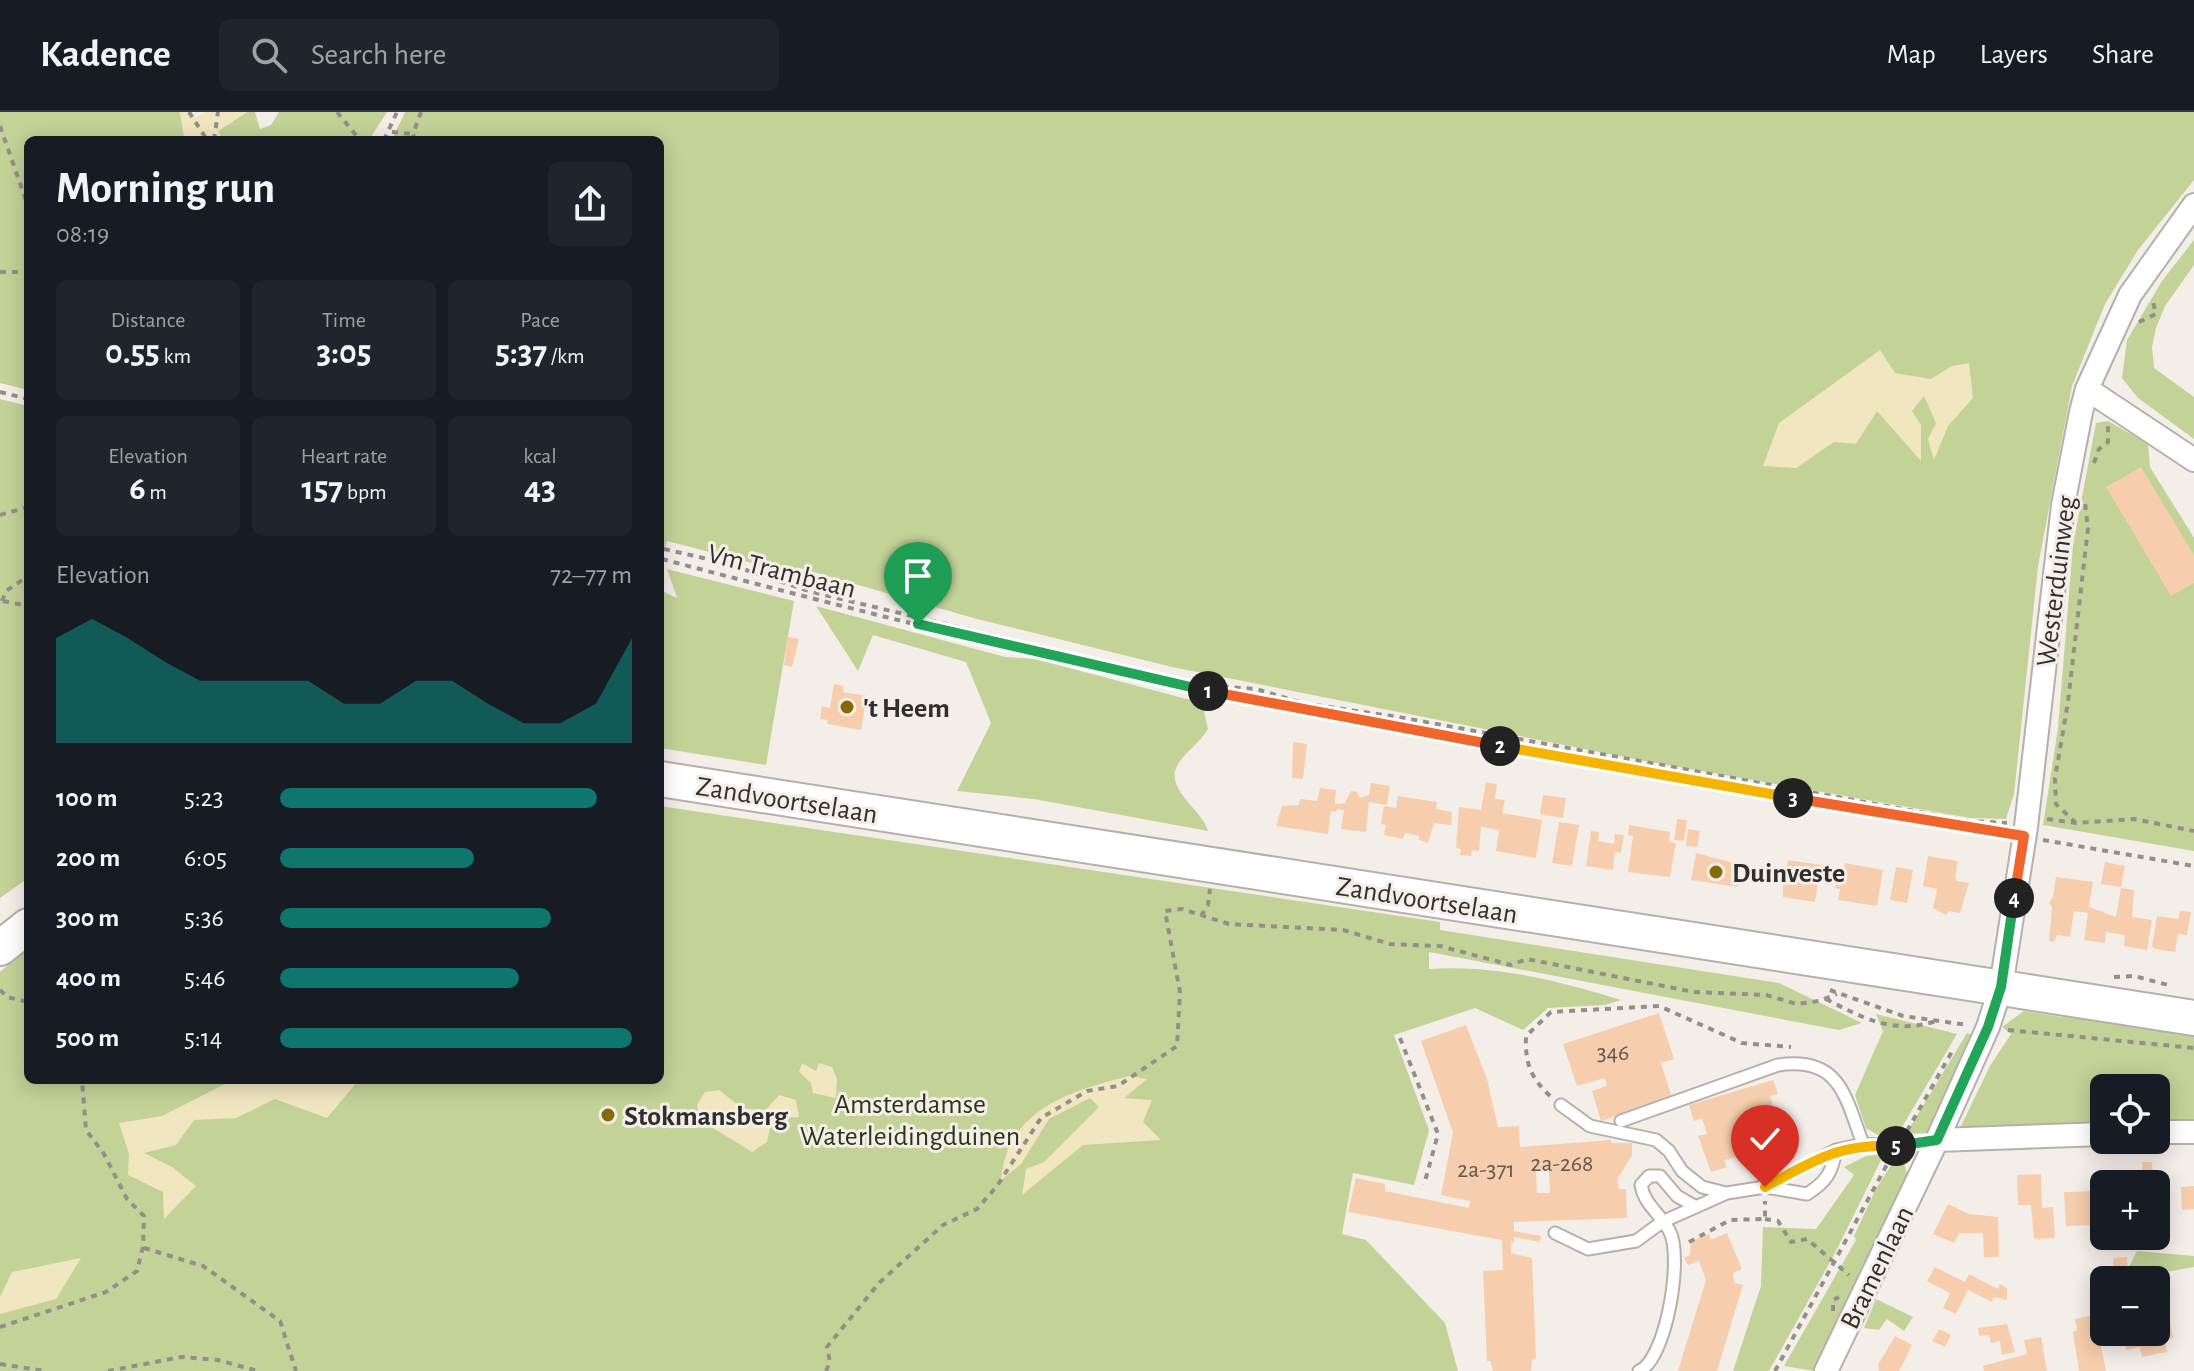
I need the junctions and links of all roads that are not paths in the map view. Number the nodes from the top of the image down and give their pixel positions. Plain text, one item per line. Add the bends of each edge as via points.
1 (2194, 205) edge
2 (2087, 389) junction
3 (2194, 460) edge
4 (664, 780) edge
5 (24, 929) edge
6 (0, 948) edge
7 (2001, 987) junction
8 (2194, 1018) edge
9 (1561, 1105) road end
10 (1621, 1121) dead end
11 (2170, 1132) edge
12 (2194, 1132) edge
13 (2090, 1135) edge
14 (1937, 1140) junction
15 (1863, 1144) junction
16 (1836, 1150) junction
17 (1765, 1187) junction
18 (1727, 1193) junction
19 (1696, 1207) junction
20 (1662, 1222) junction
21 (1555, 1233) dead end
22 (1639, 1371) edge
23 (1826, 1371) edge

1 - 2 street, Westerduinweg via 2130,295
2 - 3 street
2 - 7 street, Westerduinweg via 2063,505
4 - 7 main road, Zandvoortselaan
5 - 6 main road
7 - 8 main road, Zandvoortselaan
7 - 14 street, Bramenlaan
9 - 18 lane via 1590,1126 1656,1140 1702,1187
10 - 15 lane via 1778,1065 1801,1062 1840,1083
11 - 12 street
13 - 14 street
14 - 15 lane
14 - 23 street, Bramenlaan
15 - 16 lane
16 - 17 lane
16 - 17 lane via 1825,1183 1807,1194
17 - 18 lane
18 - 19 lane
19 - 20 lane
19 - 20 lane via 1677,1196 1660,1176 1649,1176 1641,1185 1643,1196
20 - 21 lane via 1636,1241 1588,1249
20 - 22 lane via 1674,1250 1675,1289 1652,1359

